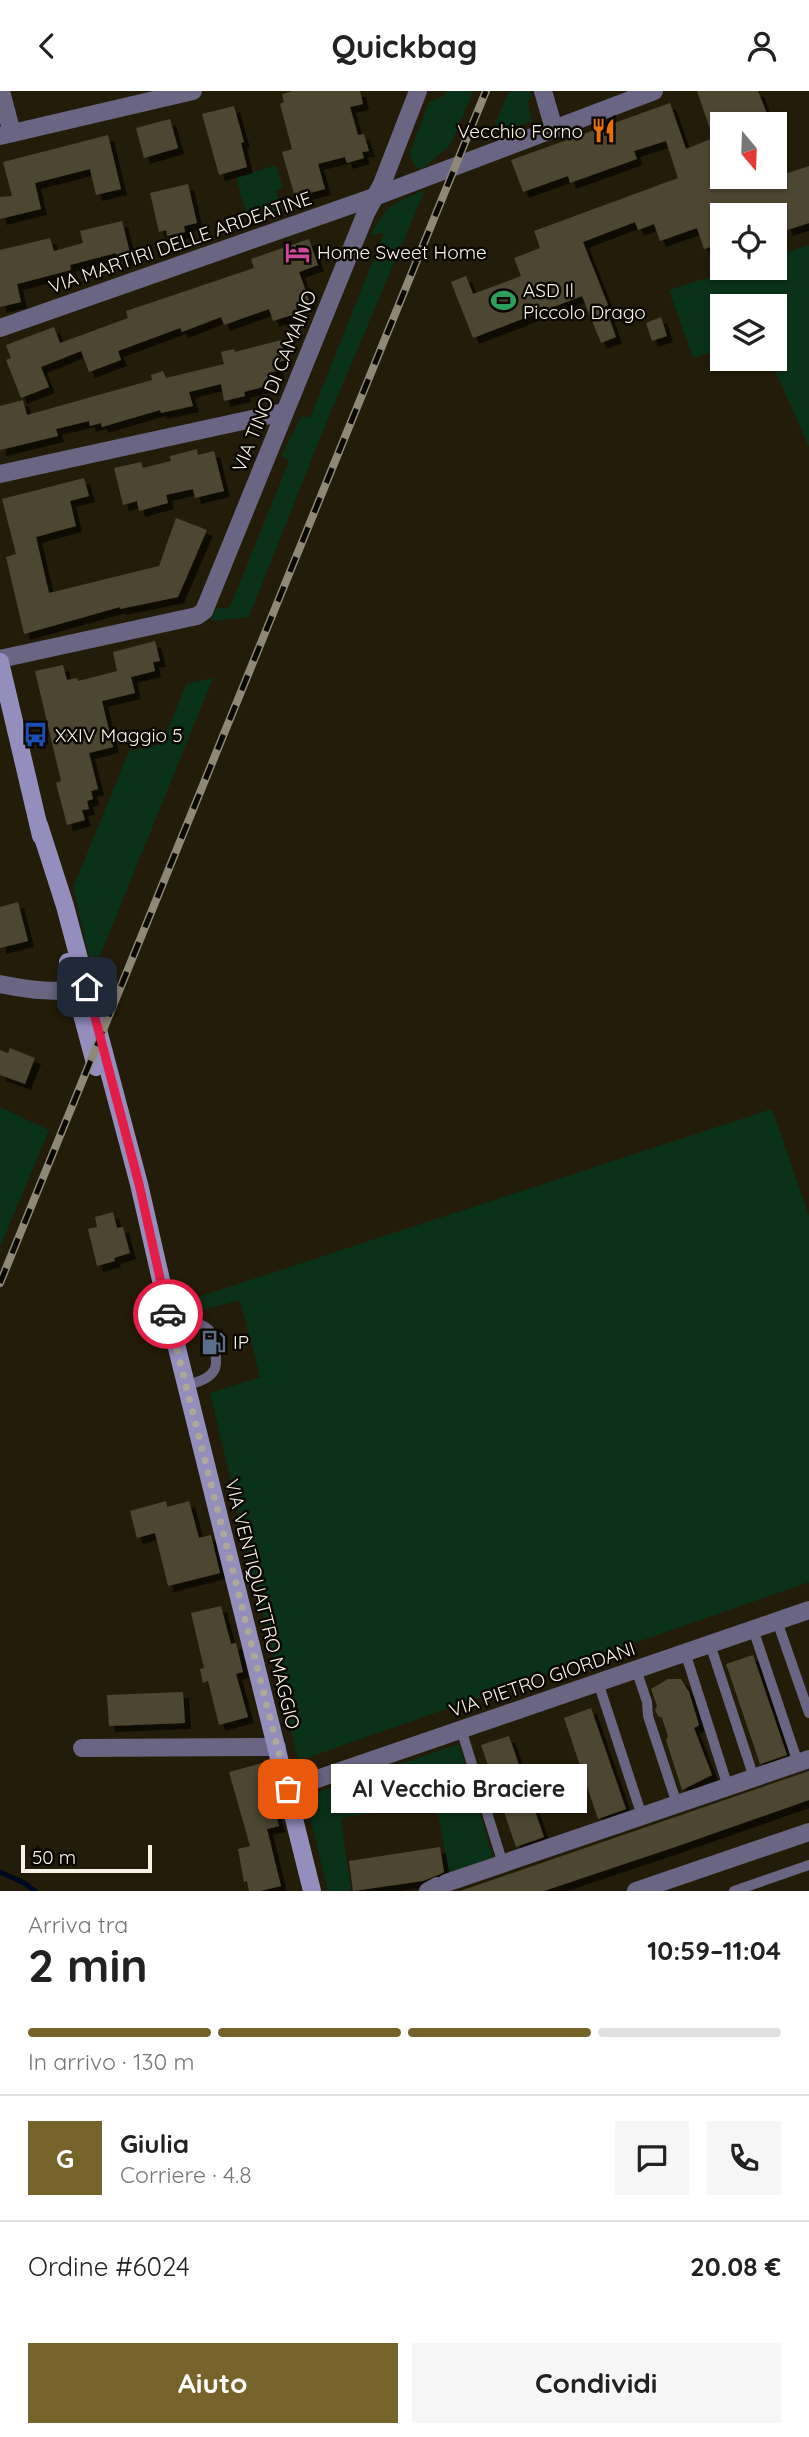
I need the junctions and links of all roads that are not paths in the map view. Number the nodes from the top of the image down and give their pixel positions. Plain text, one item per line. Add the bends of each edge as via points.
1 (1, 91) edge
2 (193, 91) edge
3 (418, 91) edge
4 (543, 91) edge
5 (654, 91) edge
6 (554, 129) junction
7 (6, 134) edge
8 (374, 197) junction
9 (0, 328) edge
10 (284, 412) junction
11 (0, 474) edge
12 (0, 661) edge
13 (0, 984) edge
14 (81, 989) junction
15 (172, 1328) junction
16 (187, 1385) junction
17 (809, 1610) edge
18 (777, 1621) junction
19 (753, 1629) junction
20 (710, 1644) junction
21 (685, 1652) junction
22 (636, 1669) junction
23 (597, 1682) junction
24 (809, 1713) edge
25 (460, 1729) junction
26 (277, 1747) junction
27 (82, 1748) dead end
28 (804, 1761) edge
29 (754, 1778) junction
30 (728, 1787) junction
31 (288, 1789) junction
32 (677, 1804) junction
33 (642, 1816) junction
34 (809, 1832) edge
35 (503, 1864) junction
36 (809, 1865) edge
37 (437, 1887) edge
38 (758, 1887) edge
39 (312, 1891) edge
40 (636, 1891) edge
41 (734, 1891) edge

1 - 7 street
2 - 7 street
3 - 8 street, VIA TINO DI CAMAINO
4 - 6 street
5 - 6 street, VIA MARTIRI DELLE ARDEATINE
6 - 8 street, VIA MARTIRI DELLE ARDEATINE
8 - 9 street, VIA MARTIRI DELLE ARDEATINE
8 - 10 street, VIA TINO DI CAMAINO
10 - 11 street
10 - 12 street, VIA TINO DI CAMAINO via 204,611
12 - 14 street, VIA VENTIQUATTRO MAGGIO via 54,907
13 - 14 street via 53,992
14 - 15 street, VIA VENTIQUATTRO MAGGIO via 139,1184
15 - 16 street, VIA VENTIQUATTRO MAGGIO
15 - 16 lane via 194,1323 205,1327 217,1360 215,1371 206,1380
16 - 26 street, VIA VENTIQUATTRO MAGGIO
17 - 18 street, VIA PIETRO GIORDANI
18 - 19 street, VIA PIETRO GIORDANI
18 - 24 lane
19 - 20 street, VIA PIETRO GIORDANI
19 - 28 lane
20 - 21 street, VIA PIETRO GIORDANI
20 - 29 lane
21 - 22 street, VIA PIETRO GIORDANI
21 - 30 lane
22 - 23 street, VIA PIETRO GIORDANI
22 - 32 lane
23 - 25 street, VIA PIETRO GIORDANI
23 - 33 lane
25 - 31 street, VIA PIETRO GIORDANI
25 - 35 lane
26 - 27 street
26 - 31 street, VIA VENTIQUATTRO MAGGIO
28 - 29 street
29 - 30 street
30 - 32 street
31 - 39 street, VIA VENTIQUATTRO MAGGIO
32 - 33 street
33 - 35 street
34 - 40 street
35 - 37 street
36 - 38 lane
38 - 41 lane

